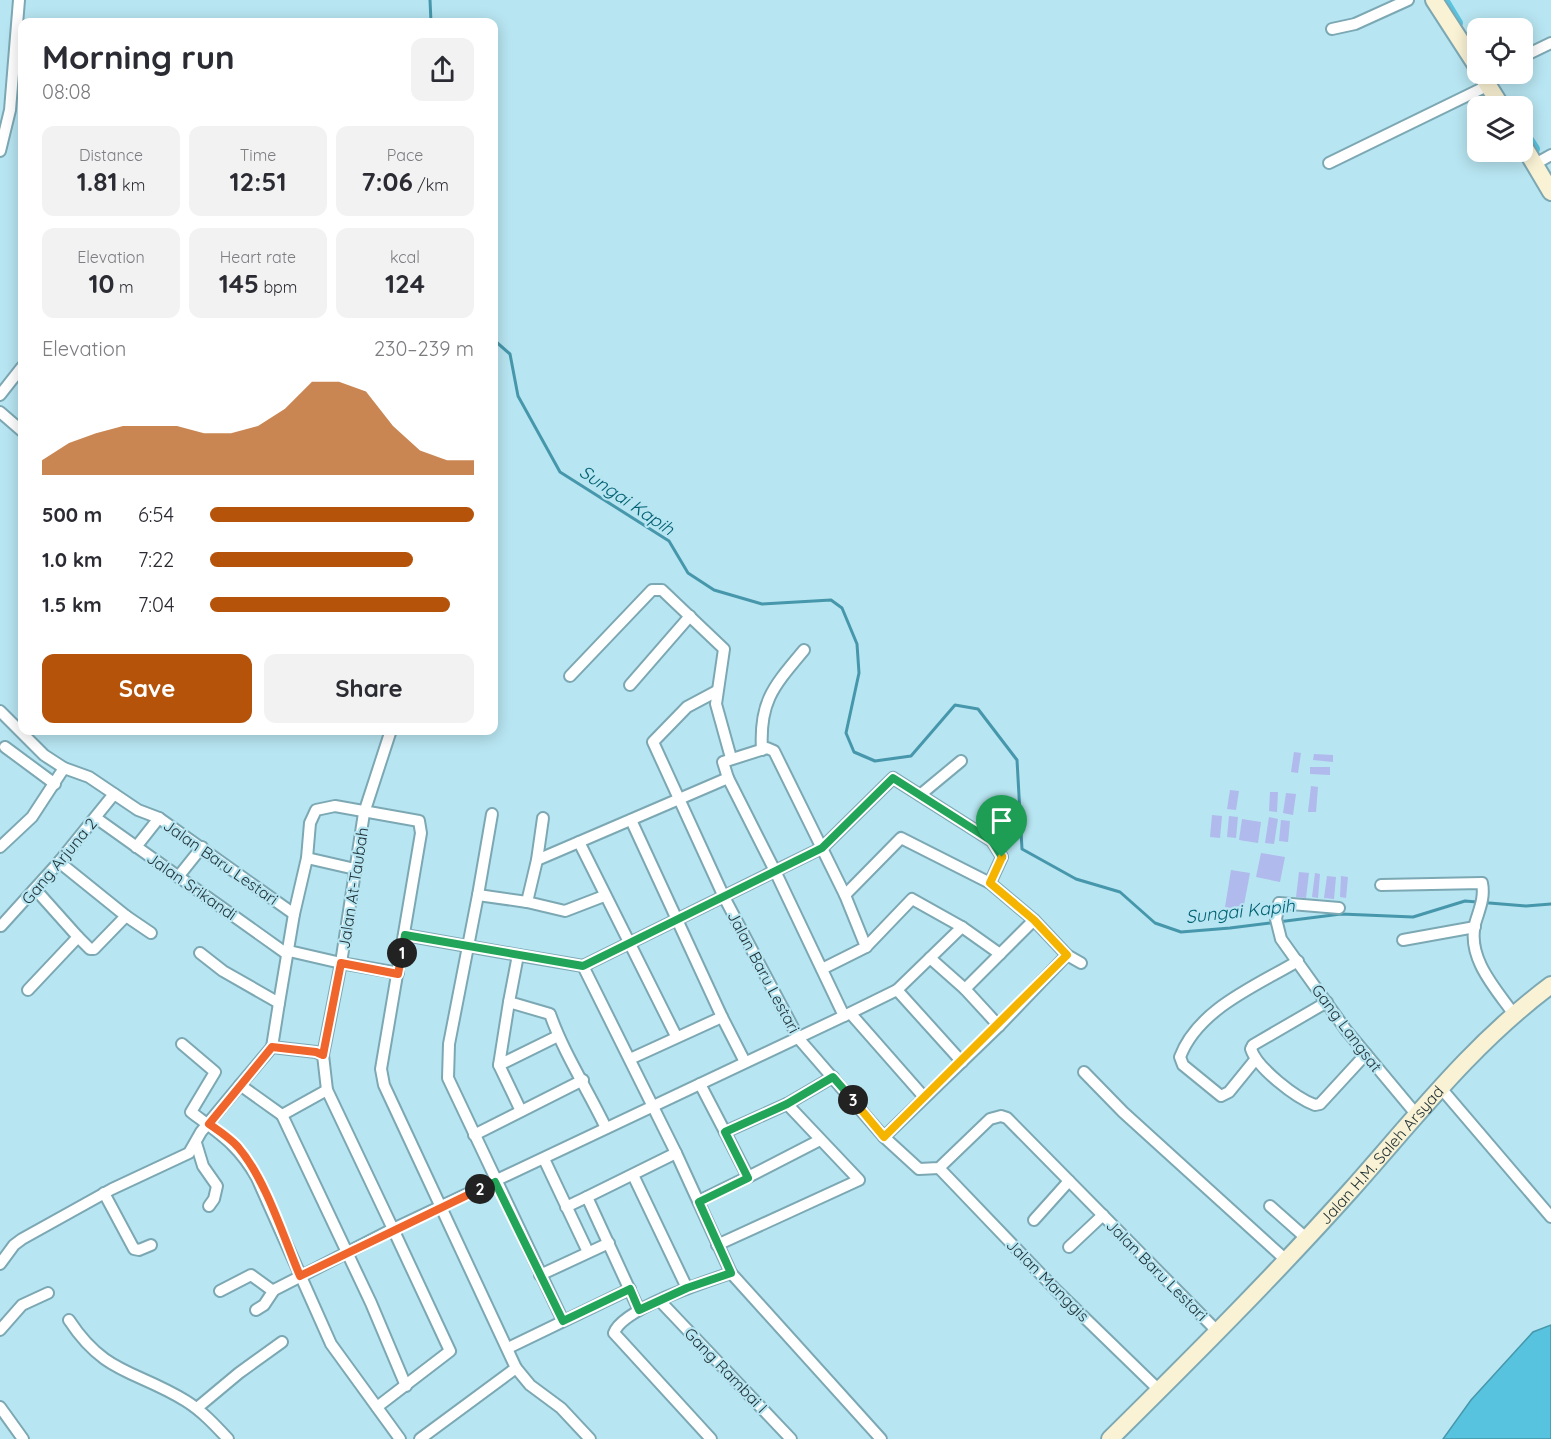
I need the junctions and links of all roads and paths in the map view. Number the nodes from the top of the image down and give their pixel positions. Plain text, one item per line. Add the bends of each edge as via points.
1 (19, 0) edge
2 (1408, 0) edge
3 (1438, 1) edge
4 (1332, 29) dead end
5 (1551, 43) edge
6 (1467, 47) edge
7 (1533, 52) edge
8 (1469, 84) edge
9 (0, 151) edge
10 (1551, 155) edge
11 (1533, 158) edge
12 (1329, 163) dead end
13 (1537, 163) junction
14 (1551, 192) edge
15 (18, 372) edge
16 (0, 395) edge
17 (0, 412) edge
18 (18, 428) edge
19 (690, 616) junction
20 (804, 650) dead end
21 (570, 676) dead end
22 (630, 686) dead end
23 (717, 690) junction
24 (0, 711) edge
25 (18, 729) edge
26 (24, 735) edge
27 (389, 735) edge
28 (5, 747) dead end
29 (762, 750) junction
30 (731, 758) junction
31 (961, 761) dead end
32 (64, 768) junction
33 (728, 778) junction
34 (55, 784) junction
35 (114, 794) junction
36 (920, 795) junction
37 (679, 799) junction
38 (364, 813) junction
39 (492, 814) dead end
40 (96, 818) junction
41 (159, 818) junction
42 (543, 818) dead end
43 (631, 820) junction
44 (579, 843) junction
45 (136, 847) junction
46 (202, 847) junction
47 (0, 848) edge
48 (822, 848) junction
49 (307, 858) junction
50 (537, 860) junction
51 (59, 862) junction
52 (355, 869) junction
53 (775, 871) junction
54 (178, 877) junction
55 (990, 883) junction
56 (1381, 885) dead end
57 (36, 890) junction
58 (478, 895) junction
59 (845, 895) junction
60 (604, 896) junction
61 (724, 897) junction
62 (527, 902) junction
63 (1339, 908) dead end
64 (294, 914) junction
65 (126, 916) junction
66 (676, 919) junction
67 (1034, 920) junction
68 (1, 926) edge
69 (962, 927) junction
70 (1475, 927) junction
71 (151, 933) dead end
72 (405, 935) junction
73 (78, 937) junction
74 (1403, 940) dead end
75 (628, 943) junction
76 (468, 945) junction
77 (866, 947) junction
78 (200, 953) dead end
79 (288, 953) junction
80 (1000, 954) junction
81 (518, 955) junction
82 (1067, 955) junction
83 (930, 958) junction
84 (1298, 961) junction
85 (341, 963) junction
86 (1081, 963) dead end
87 (583, 966) junction
88 (822, 969) junction
89 (398, 974) junction
90 (1551, 985) edge
91 (965, 989) junction
92 (28, 990) dead end
93 (897, 990) junction
94 (509, 1002) junction
95 (1327, 1002) junction
96 (279, 1003) junction
97 (1513, 1013) junction
98 (848, 1015) junction
99 (723, 1017) junction
100 (999, 1026) junction
101 (558, 1036) junction
102 (676, 1036) junction
103 (799, 1039) junction
104 (182, 1044) dead end
105 (272, 1047) junction
106 (1366, 1054) junction
107 (323, 1055) junction
108 (630, 1059) junction
109 (1255, 1060) junction
110 (745, 1062) junction
111 (962, 1062) junction
112 (499, 1065) junction
113 (1084, 1072) dead end
114 (833, 1077) junction
115 (584, 1080) junction
116 (700, 1084) junction
117 (240, 1085) junction
118 (1440, 1087) junction
119 (327, 1090) junction
120 (924, 1096) junction
121 (787, 1104) junction
122 (653, 1108) junction
123 (521, 1111) junction
124 (1416, 1114) junction
125 (282, 1115) junction
126 (209, 1124) junction
127 (606, 1128) junction
128 (725, 1132) junction
129 (474, 1135) junction
130 (884, 1137) junction
131 (820, 1140) junction
132 (196, 1143) junction
133 (676, 1153) junction
134 (544, 1159) junction
135 (939, 1168) junction
136 (633, 1175) junction
137 (748, 1178) junction
138 (1069, 1181) junction
139 (495, 1182) junction
140 (104, 1193) junction
141 (587, 1197) junction
142 (699, 1202) junction
143 (209, 1206) dead end
144 (1270, 1206) dead end
145 (442, 1207) junction
146 (566, 1207) junction
147 (1103, 1215) junction
148 (1551, 1217) edge
149 (1034, 1220) dead end
150 (393, 1229) junction
151 (1306, 1238) junction
152 (609, 1243) junction
153 (151, 1245) dead end
154 (717, 1245) junction
155 (1069, 1247) dead end
156 (347, 1252) junction
157 (588, 1252) junction
158 (1286, 1260) junction
159 (0, 1264) edge
160 (731, 1273) junction
161 (540, 1275) junction
162 (300, 1276) junction
163 (687, 1288) junction
164 (630, 1289) junction
165 (220, 1291) dead end
166 (273, 1291) junction
167 (48, 1293) dead end
168 (660, 1301) junction
169 (256, 1310) dead end
170 (639, 1310) junction
171 (69, 1320) dead end
172 (563, 1321) junction
173 (0, 1330) edge
174 (1218, 1332) junction
175 (282, 1342) dead end
176 (508, 1348) junction
177 (516, 1368) junction
178 (406, 1386) junction
179 (1159, 1390) junction
180 (377, 1407) junction
181 (197, 1408) junction
182 (2, 1413) edge
183 (21, 1436) edge
184 (8, 1439) edge
185 (228, 1439) edge
186 (400, 1439) edge
187 (420, 1439) edge
188 (591, 1439) edge
189 (711, 1439) edge
190 (791, 1439) edge
191 (881, 1439) edge
192 (1110, 1439) edge

1 - 9 street via 13,87
2 - 4 street via 1355,24
3 - 6 street
5 - 7 street
8 - 12 street
10 - 13 street
11 - 13 street
13 - 14 street
15 - 16 street
17 - 18 street
19 - 21 street via 662,590 652,590
19 - 22 street
19 - 23 street via 724,649
20 - 29 street via 766,704 761,722
23 - 30 street via 718,714
23 - 37 street, Jalan Baru Lestari via 687,707 653,739
24 - 25 street, Jalan Baru Lestari
26 - 32 street, Jalan Baru Lestari
27 - 38 street, Jalan At-Taubah
28 - 34 street
29 - 30 street
29 - 48 street via 774,750
30 - 33 street via 722,763
31 - 36 street
32 - 34 street
32 - 35 street, Jalan Baru Lestari via 89,777
33 - 37 street
33 - 53 street
34 - 47 street via 32,817
35 - 40 street, Gang Arjuna 2
35 - 41 street, Jalan Baru Lestari
36 - 48 street via 891,778
36 - 55 street via 999,849 1002,861
37 - 43 street
37 - 61 street, Jalan Baru Lestari
38 - 49 street, Jalan Baru Lestari via 335,806 316,810 310,824
38 - 52 street, Jalan At-Taubah
38 - 72 street, Jalan Baru Lestari via 416,818 421,824
39 - 58 street
40 - 45 street, Jalan Srikandi
40 - 51 street, Gang Arjuna 2
41 - 45 street
41 - 46 street, Jalan Baru Lestari
42 - 50 street
43 - 44 street
43 - 66 street
44 - 50 street
44 - 60 street
45 - 54 street, Jalan Srikandi
46 - 54 street
46 - 64 street, Jalan Baru Lestari
48 - 53 street
48 - 59 street
49 - 52 street
49 - 64 street, Jalan Baru Lestari
50 - 62 street
51 - 57 street, Gang Arjuna 2
51 - 65 street
52 - 85 street, Jalan At-Taubah
53 - 61 street
53 - 88 street
54 - 79 street, Jalan Srikandi
55 - 59 street via 902,838
55 - 67 street
56 - 70 street via 1479,881 1483,885 1481,909
57 - 68 street, Gang Arjuna 2
57 - 73 street
58 - 62 street
58 - 76 street
59 - 77 street
60 - 62 street via 566,911
60 - 75 street
61 - 66 street
61 - 103 street, Jalan Baru Lestari
63 - 84 street, Gang Langsat via 1281,902 1276,910 1280,936
64 - 79 street
65 - 71 street
65 - 73 street via 94,948 90,949
66 - 75 street
66 - 99 street
67 - 80 street
67 - 82 street
69 - 77 street via 912,899
69 - 80 street
69 - 83 street
70 - 74 street
70 - 97 street via 1476,947 1485,976
72 - 76 street
72 - 89 street
73 - 92 street
75 - 87 street
75 - 102 street
76 - 81 street
76 - 129 street via 447,1070
77 - 88 street
78 - 96 street via 232,977
79 - 85 street
79 - 96 street
80 - 91 street
81 - 87 street
81 - 94 street
82 - 86 street
82 - 100 street
83 - 91 street
83 - 93 street
84 - 95 street, Gang Langsat
84 - 109 street via 1213,1013 1181,1053 1180,1061 1221,1096 1229,1092
85 - 89 street
85 - 107 street, Jalan At-Taubah
87 - 108 street
88 - 98 street
89 - 145 street via 381,1077
90 - 97 street, Jalan H.M. Saleh Arsyad
91 - 100 street
93 - 98 street
93 - 111 street
94 - 101 street via 549,1013
94 - 112 street
95 - 106 street, Gang Langsat
95 - 109 street via 1253,1045
96 - 105 street
97 - 118 street, Jalan H.M. Saleh Arsyad
98 - 103 street
98 - 120 street
99 - 102 street
99 - 110 street
100 - 111 street
101 - 112 street
101 - 115 street
102 - 108 street
103 - 110 street
103 - 114 street, Jalan Baru Lestari
104 - 126 street via 215,1071 191,1110
105 - 107 street
105 - 117 street
106 - 109 street via 1318,1104 1311,1103
106 - 124 street, Gang Langsat
107 - 119 street, Jalan At-Taubah
108 - 122 street
110 - 116 street
111 - 120 street
112 - 123 street
113 - 158 street
114 - 121 street
114 - 130 street, Jalan Baru Lestari
115 - 123 street
115 - 127 street
116 - 122 street
116 - 128 street
117 - 125 street
117 - 126 street
118 - 124 street, Jalan H.M. Saleh Arsyad
118 - 148 street
119 - 125 street
119 - 150 street, Jalan At-Taubah
120 - 130 street
121 - 128 street
121 - 131 street
122 - 127 street
122 - 133 street
123 - 129 street
124 - 151 street, Jalan H.M. Saleh Arsyad
125 - 156 street
126 - 132 street
126 - 162 street via 246,1158
127 - 134 street
128 - 137 street
129 - 139 street
130 - 135 street, Jalan Baru Lestari via 917,1168
131 - 137 street
131 - 154 street via 859,1180
132 - 140 street via 189,1153
132 - 143 street via 202,1166 217,1186
133 - 136 street
133 - 142 street
134 - 139 street
134 - 146 street
135 - 138 street, Jalan Baru Lestari via 990,1119 1001,1116
135 - 179 street, Jalan Manggis via 1054,1289
136 - 141 street
136 - 163 street
137 - 142 street
138 - 147 street, Jalan Baru Lestari
138 - 149 street
139 - 145 street
139 - 161 street
140 - 153 street via 134,1249
140 - 159 street via 22,1239
141 - 146 street
141 - 152 street
142 - 154 street
144 - 151 street
145 - 150 street
145 - 176 street
146 - 157 street
147 - 155 street
147 - 174 street, Jalan Baru Lestari
150 - 156 street
150 - 178 street, Jalan At-Taubah via 450,1351
151 - 158 street, Jalan H.M. Saleh Arsyad
152 - 157 street
152 - 164 street
154 - 160 street
156 - 162 street
156 - 178 street
157 - 161 street
158 - 174 street, Jalan H.M. Saleh Arsyad
160 - 163 street
160 - 191 street
161 - 172 street
162 - 166 street
162 - 180 street via 338,1356
163 - 168 street
164 - 170 street
164 - 172 street
165 - 166 street via 251,1275
166 - 169 street
167 - 173 street via 22,1305
168 - 170 street
168 - 190 street, Gang Rambai I
170 - 189 street via 616,1327 615,1335
171 - 181 street via 101,1359
172 - 176 street
174 - 179 street, Jalan H.M. Saleh Arsyad
175 - 181 street
176 - 177 street
177 - 187 street
177 - 188 street
178 - 180 street
179 - 192 street, Jalan H.M. Saleh Arsyad
180 - 186 street
181 - 185 street
182 - 183 street
183 - 184 street

